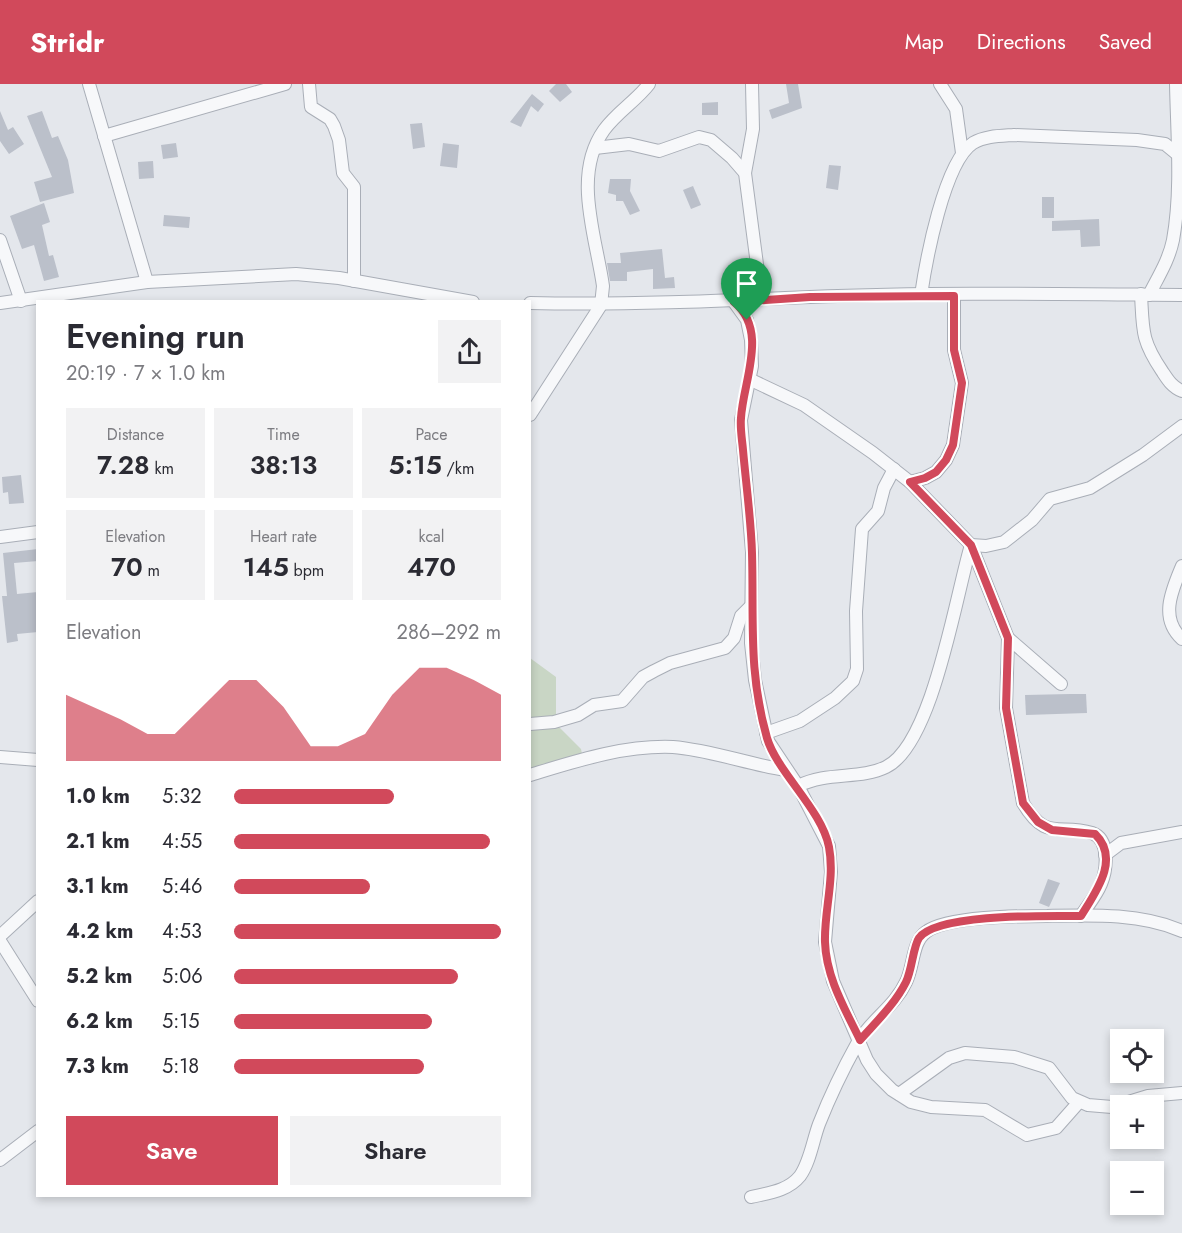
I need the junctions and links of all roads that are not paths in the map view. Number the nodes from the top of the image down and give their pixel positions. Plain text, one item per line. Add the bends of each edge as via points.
1 (88, 84) edge
2 (285, 84) edge
3 (309, 84) edge
4 (649, 84) edge
5 (752, 84) edge
6 (940, 84) edge
7 (1176, 84) edge
8 (104, 136) junction
9 (1179, 138) edge
10 (595, 148) junction
11 (962, 153) junction
12 (1176, 153) junction
13 (745, 173) junction
14 (0, 240) edge
15 (354, 281) junction
16 (147, 282) junction
17 (921, 295) junction
18 (1145, 295) junction
19 (1182, 295) edge
20 (954, 296) junction
21 (462, 300) edge
22 (757, 300) junction
23 (21, 301) junction
24 (734, 302) junction
25 (0, 303) edge
26 (531, 303) edge
27 (601, 305) junction
28 (749, 379) junction
29 (1182, 391) edge
30 (531, 413) edge
31 (1182, 426) edge
32 (894, 470) junction
33 (910, 482) junction
34 (36, 532) edge
35 (0, 537) edge
36 (971, 545) junction
37 (1182, 566) edge
38 (751, 606) junction
39 (1008, 638) junction
40 (1182, 639) edge
41 (1061, 684) dead end
42 (531, 724) edge
43 (766, 734) junction
44 (0, 757) edge
45 (36, 760) edge
46 (786, 770) junction
47 (531, 775) edge
48 (798, 786) junction
49 (1182, 832) edge
50 (1105, 855) junction
51 (36, 903) edge
52 (1081, 916) junction
53 (1182, 932) edge
54 (0, 936) edge
55 (0, 941) edge
56 (36, 998) edge
57 (860, 1040) junction
58 (899, 1094) junction
59 (1182, 1094) edge
60 (1079, 1102) junction
61 (36, 1133) edge
62 (0, 1160) edge
63 (751, 1197) dead end

1 - 8 street
2 - 8 street
3 - 15 street via 311,107 334,126 343,172 354,187
4 - 10 street via 614,118
5 - 13 street via 753,129
6 - 11 street via 956,109
7 - 9 street
8 - 16 street
9 - 12 street
10 - 13 street via 629,144 659,151 693,137 705,138 717,144
10 - 27 street via 587,177 603,286
11 - 12 street via 980,140 1014,135 1137,140 1165,144
11 - 17 street via 940,208
12 - 18 street via 1173,241 1163,268
13 - 22 street via 758,272
14 - 23 street
15 - 16 street via 296,274
15 - 21 street
16 - 23 street
17 - 20 street
17 - 22 street
18 - 19 street
18 - 20 street
18 - 29 street via 1143,336 1148,350 1171,384
20 - 33 street via 954,350 962,383 953,445 936,472
22 - 24 street
23 - 25 street
24 - 27 street
24 - 28 street via 749,328
26 - 27 street
27 - 30 street
28 - 32 street via 804,405
28 - 38 street via 741,420 752,552
31 - 36 street via 1090,488 1050,499 1032,520 1004,542
32 - 33 street
32 - 43 street via 878,511 862,530 856,611 858,660 853,681 800,721
33 - 36 street
34 - 35 street
36 - 39 street
36 - 48 street via 948,642 911,741 886,767 813,778
37 - 40 street via 1168,608 1169,620
38 - 42 street via 741,616 734,638 725,648 654,671 643,677 622,701 594,705 554,722
38 - 43 street via 755,680
39 - 41 street
39 - 50 street via 1006,708 1023,803 1038,822 1052,830 1095,834
43 - 46 street
44 - 45 street
46 - 47 street via 653,747 631,748
46 - 48 street
48 - 57 street via 829,846 831,872 825,942 828,965
49 - 50 street via 1121,843
50 - 52 street via 1102,883
51 - 54 street
52 - 53 street via 1151,921
52 - 57 street via 977,920 927,931 918,939 906,982
55 - 56 street
57 - 58 street via 876,1074
57 - 63 street via 832,1091 800,1175 777,1192
58 - 60 street via 911,1102 932,1107 985,1110 1027,1135 1056,1128
58 - 60 street via 949,1058 975,1053 1014,1057 1049,1068 1067,1093
59 - 60 street via 1148,1096 1112,1107
61 - 62 street

